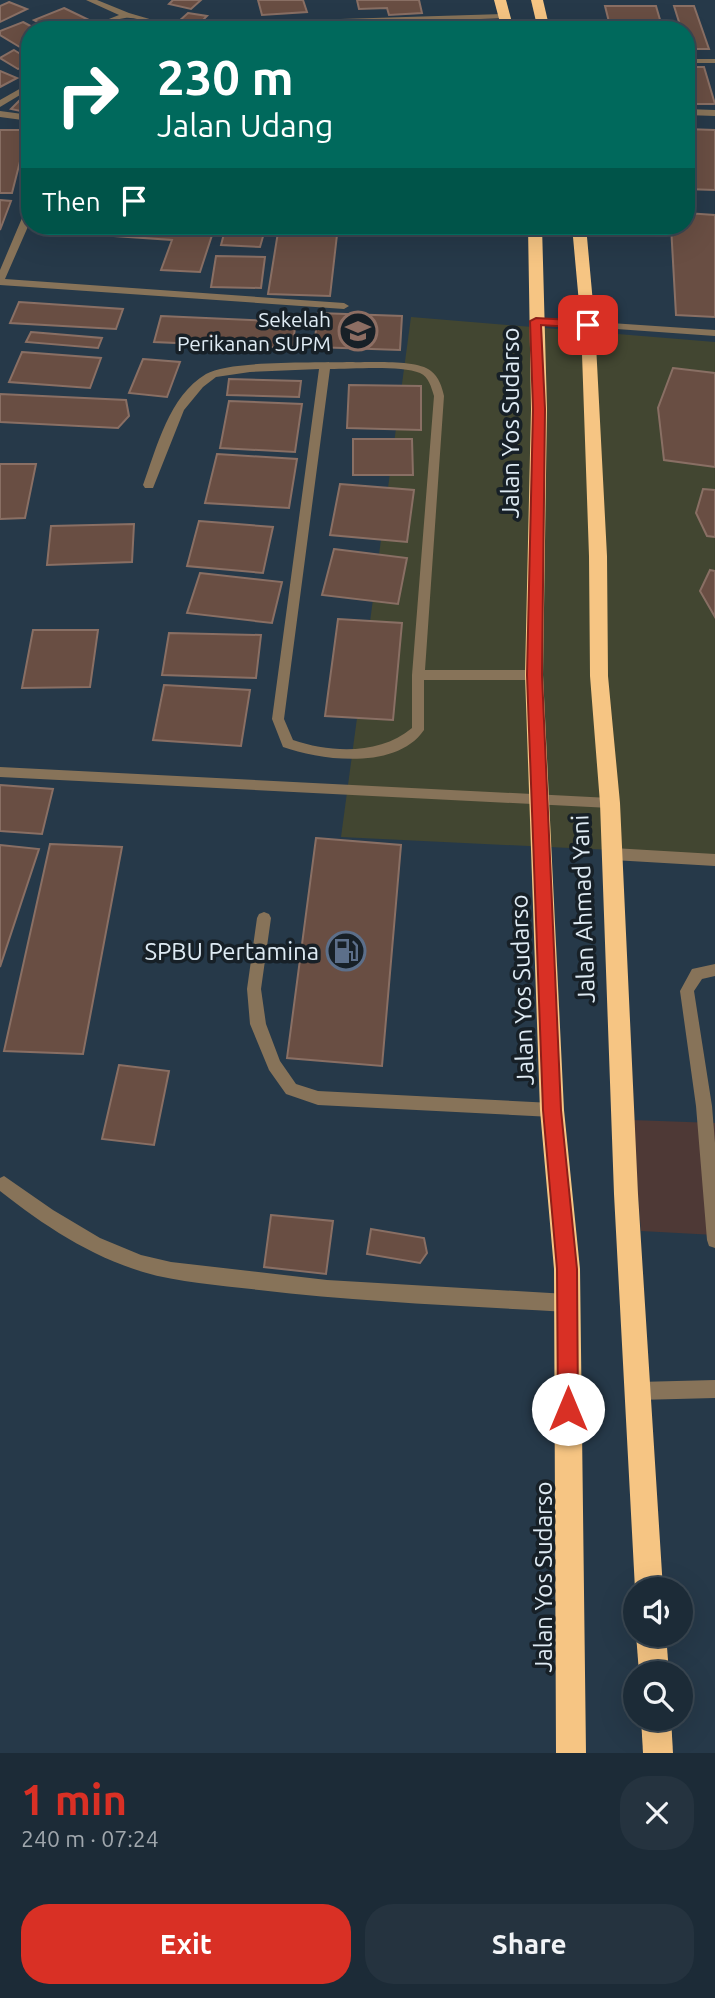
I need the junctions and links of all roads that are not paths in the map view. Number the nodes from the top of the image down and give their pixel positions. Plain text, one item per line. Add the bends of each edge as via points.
1 (90, 0) edge
2 (500, 0) edge
3 (537, 0) edge
4 (126, 15) junction
5 (503, 16) junction
6 (110, 21) edge
7 (149, 21) edge
8 (340, 21) edge
9 (505, 21) edge
10 (542, 21) edge
11 (695, 61) edge
12 (715, 61) edge
13 (21, 91) edge
14 (0, 104) edge
15 (695, 113) edge
16 (715, 113) edge
17 (0, 114) edge
18 (21, 117) edge
19 (21, 232) edge
20 (535, 235) edge
21 (580, 235) edge
22 (0, 281) edge
23 (344, 306) dead end
24 (536, 321) junction
25 (588, 325) junction
26 (715, 333) edge
27 (325, 366) junction
28 (149, 485) dead end
29 (418, 675) junction
30 (534, 675) junction
31 (0, 772) edge
32 (542, 801) junction
33 (610, 803) junction
34 (613, 854) junction
35 (715, 860) edge
36 (264, 918) dead end
37 (715, 970) edge
38 (552, 1110) junction
39 (4, 1184) dead end
40 (715, 1240) edge
41 (567, 1303) junction
42 (715, 1389) edge
43 (638, 1391) junction
44 (648, 1577) edge
45 (657, 1731) edge
46 (571, 1753) edge
47 (658, 1753) edge

1 - 4 street
2 - 5 highway
3 - 10 highway
4 - 6 street
4 - 7 street
5 - 8 street
5 - 9 highway
11 - 12 street
13 - 14 street
15 - 16 street
17 - 18 street
19 - 22 street
20 - 24 highway, Jalan Yos Sudarso
21 - 25 highway, Jalan Ahmad Yani
22 - 23 street
24 - 25 street
24 - 30 highway, Jalan Yos Sudarso
25 - 26 street
25 - 33 highway, Jalan Ahmad Yani via 599,676
27 - 28 street via 214,374 193,390 176,414
27 - 29 street via 422,370 436,382 439,396
27 - 29 street via 278,719 288,743 306,752 383,752 408,741 418,730
29 - 30 street
30 - 32 highway, Jalan Yos Sudarso
31 - 32 street
32 - 33 street
32 - 38 highway, Jalan Yos Sudarso
33 - 34 highway, Jalan Ahmad Yani
34 - 35 street
34 - 43 highway, Jalan Ahmad Yani
36 - 38 street via 254,989 258,1024 274,1065 291,1089 331,1099
37 - 40 street via 697,973 687,991 704,1106
38 - 41 highway, Jalan Yos Sudarso
39 - 41 street via 70,1230 126,1258 176,1271 332,1291
41 - 46 highway, Jalan Yos Sudarso
42 - 43 street
43 - 44 highway, Jalan Ahmad Yani
45 - 47 highway

